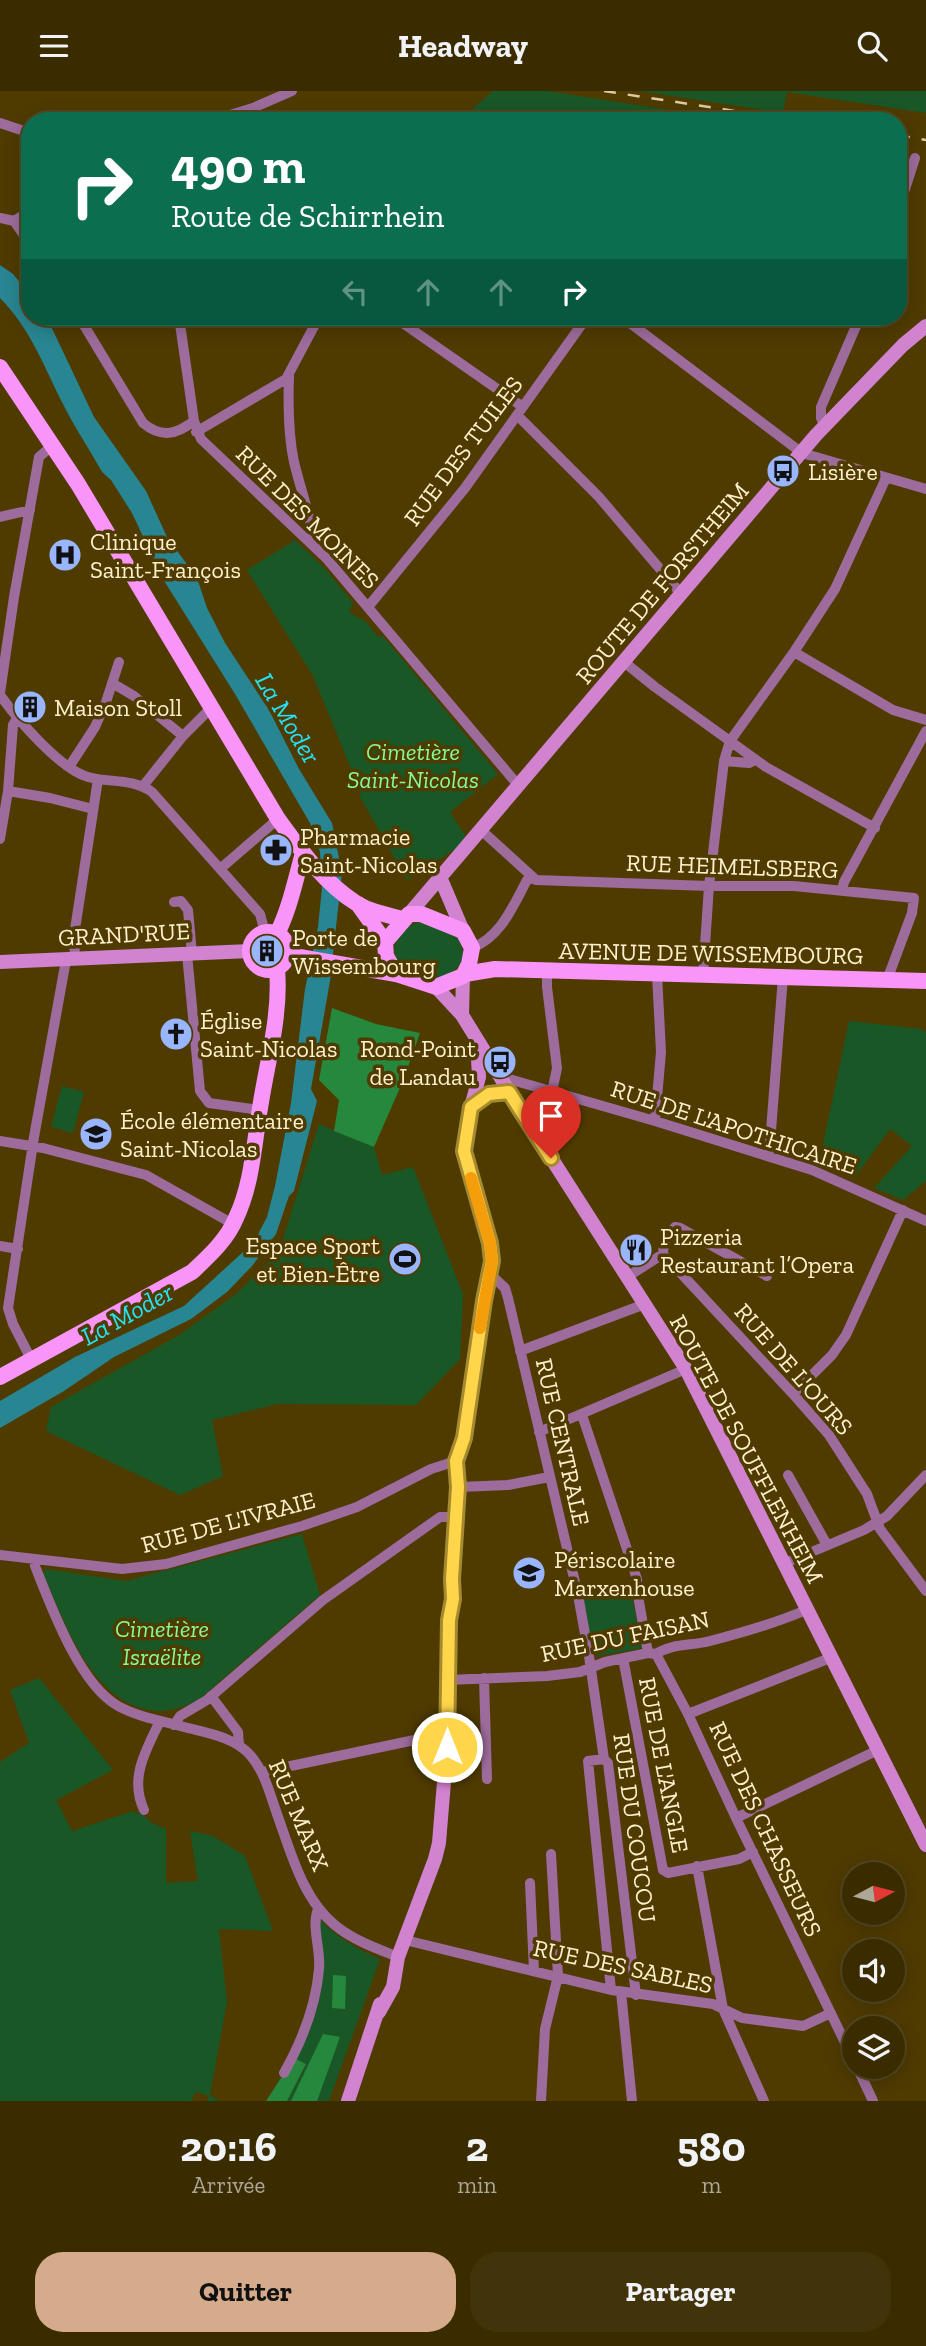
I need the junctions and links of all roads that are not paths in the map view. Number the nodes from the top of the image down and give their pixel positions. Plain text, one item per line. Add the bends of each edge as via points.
1 (292, 91) edge
2 (238, 112) edge
3 (0, 123) edge
4 (21, 129) edge
5 (915, 158) dead end
6 (907, 183) edge
7 (21, 217) edge
8 (0, 218) edge
9 (14, 221) junction
10 (21, 231) edge
11 (926, 325) edge
12 (85, 326) edge
13 (180, 326) edge
14 (314, 326) edge
15 (406, 326) edge
16 (581, 326) edge
17 (634, 326) edge
18 (856, 326) edge
19 (0, 367) edge
20 (289, 376) junction
21 (520, 411) junction
22 (195, 426) junction
23 (825, 427) junction
24 (53, 445) junction
25 (802, 453) junction
26 (886, 478) junction
27 (926, 489) edge
28 (30, 510) junction
29 (0, 517) edge
30 (315, 547) junction
31 (682, 595) junction
32 (368, 607) junction
33 (794, 652) junction
34 (119, 662) dead end
35 (624, 662) junction
36 (112, 683) junction
37 (0, 694) edge
38 (211, 708) junction
39 (17, 718) junction
40 (926, 720) edge
41 (926, 731) edge
42 (183, 736) junction
43 (730, 741) junction
44 (755, 759) junction
45 (724, 761) junction
46 (69, 767) junction
47 (98, 779) junction
48 (518, 785) junction
49 (143, 786) junction
50 (5, 794) edge
51 (93, 809) junction
52 (278, 819) junction
53 (875, 828) junction
54 (481, 830) junction
55 (0, 839) edge
56 (308, 858) junction
57 (220, 869) junction
58 (440, 877) junction
59 (533, 878) junction
60 (709, 886) junction
61 (842, 890) junction
62 (920, 898) edge
63 (174, 902) dead end
64 (356, 903) junction
65 (406, 916) junction
66 (463, 931) junction
67 (271, 933) junction
68 (384, 944) junction
69 (472, 948) junction
70 (250, 951) junction
71 (190, 954) junction
72 (288, 955) junction
73 (71, 959) junction
74 (0, 962) edge
75 (355, 966) junction
76 (277, 969) junction
77 (495, 969) junction
78 (547, 971) junction
79 (397, 974) junction
80 (657, 974) junction
81 (464, 975) junction
82 (703, 975) junction
83 (783, 977) junction
84 (887, 980) junction
85 (926, 981) edge
86 (436, 987) junction
87 (462, 1015) junction
88 (477, 1040) junction
89 (503, 1082) junction
90 (476, 1087) junction
91 (552, 1092) junction
92 (471, 1107) junction
93 (260, 1110) junction
94 (655, 1121) junction
95 (0, 1141) edge
96 (33, 1147) junction
97 (768, 1156) junction
98 (903, 1210) junction
99 (926, 1221) edge
100 (233, 1224) junction
101 (0, 1246) edge
102 (18, 1249) junction
103 (663, 1254) junction
104 (490, 1274) junction
105 (767, 1276) dead end
106 (627, 1277) junction
107 (645, 1304) junction
108 (520, 1351) junction
109 (31, 1359) junction
110 (686, 1369) junction
111 (0, 1377) edge
112 (793, 1394) junction
113 (582, 1415) junction
114 (539, 1432) junction
115 (456, 1461) junction
116 (788, 1475) dead end
117 (926, 1475) edge
118 (549, 1477) junction
119 (458, 1487) junction
120 (456, 1517) junction
121 (877, 1522) junction
122 (827, 1545) junction
123 (0, 1555) edge
124 (35, 1559) junction
125 (783, 1564) junction
126 (926, 1591) edge
127 (806, 1610) junction
128 (652, 1653) junction
129 (623, 1658) junction
130 (830, 1658) junction
131 (591, 1668) junction
132 (484, 1678) junction
133 (447, 1680) junction
134 (211, 1696) junction
135 (688, 1714) junction
136 (160, 1721) junction
137 (174, 1724) junction
138 (448, 1733) junction
139 (239, 1745) junction
140 (878, 1750) junction
141 (604, 1759) junction
142 (262, 1772) junction
143 (487, 1779) dead end
144 (144, 1810) dead end
145 (736, 1818) junction
146 (926, 1845) edge
147 (753, 1852) junction
148 (551, 1854) dead end
149 (697, 1866) junction
150 (530, 1883) dead end
151 (318, 1909) junction
152 (405, 1940) junction
153 (395, 1959) junction
154 (534, 1971) junction
155 (558, 1976) junction
156 (616, 1991) junction
157 (636, 1995) junction
158 (723, 2009) junction
159 (831, 2013) junction
160 (842, 2036) edge
161 (284, 2073) dead end
162 (863, 2079) edge
163 (348, 2101) edge
164 (541, 2101) edge
165 (632, 2101) edge
166 (764, 2101) edge
167 (873, 2101) edge

1 - 2 street
3 - 4 street
5 - 6 street
7 - 9 street
8 - 9 street
9 - 10 street
11 - 23 street, ROUTE DE FORSTHEIM
12 - 22 street via 143,423 164,434
13 - 22 street
14 - 20 street
15 - 21 street
16 - 21 street, RUE DES TUILES
17 - 25 street
18 - 23 street via 821,407
19 - 24 main road
20 - 22 street
20 - 30 street via 292,453
21 - 31 street
21 - 32 street, RUE DES TUILES via 466,488
22 - 30 street, RUE DES MOINES via 205,444
23 - 25 street, ROUTE DE FORSTHEIM
24 - 28 street via 39,457
24 - 38 main road
25 - 26 street
25 - 31 street, ROUTE DE FORSTHEIM
26 - 27 street
26 - 33 street via 835,589
28 - 29 street
28 - 37 street
30 - 32 street, RUE DES MOINES
31 - 35 street, ROUTE DE FORSTHEIM
32 - 48 street, RUE DES MOINES
33 - 40 street via 893,710
33 - 43 street
34 - 36 street
35 - 43 street
35 - 48 street, ROUTE DE FORSTHEIM
36 - 42 street
36 - 46 street via 95,727
37 - 39 street
38 - 42 street
38 - 52 main road
39 - 46 street
39 - 50 street
41 - 53 street
42 - 49 street
43 - 44 street
43 - 45 street
44 - 45 street
44 - 53 street
45 - 60 street
46 - 47 street
47 - 49 street
47 - 51 street
48 - 54 street, ROUTE DE FORSTHEIM
49 - 57 street
50 - 51 street
50 - 55 street
51 - 73 street
52 - 56 main road
52 - 57 street
53 - 61 street
54 - 58 street, ROUTE DE FORSTHEIM
54 - 59 street
56 - 64 main road
56 - 67 main road via 295,878 288,911
57 - 67 street
58 - 65 street, ROUTE DE FORSTHEIM
58 - 66 street
59 - 60 street, RUE HEIMELSBERG
59 - 69 street via 527,880 499,930
60 - 61 street, RUE HEIMELSBERG
60 - 82 street
61 - 62 street, RUE HEIMELSBERG
62 - 84 street, RUE HEIMELSBERG
63 - 71 street via 181,901 188,911
64 - 65 main road
64 - 68 main road
65 - 66 main road via 421,915
65 - 68 main road
66 - 69 main road
67 - 70 main road via 254,939
67 - 72 main road via 286,942
68 - 75 main road
68 - 79 main road
69 - 77 main road
69 - 81 main road
70 - 71 street, GRAND'RUE
70 - 76 main road via 258,967
71 - 73 street, GRAND'RUE
71 - 93 street via 201,1091 209,1103
72 - 75 main road
72 - 76 main road
73 - 74 street, GRAND'RUE
73 - 96 street
75 - 79 main road
76 - 93 main road via 278,1001
77 - 78 main road, AVENUE DE WISSEMBOURG
77 - 81 main road, AVENUE DE WISSEMBOURG
78 - 80 main road, AVENUE DE WISSEMBOURG
78 - 91 street via 557,1068
79 - 86 main road
80 - 82 main road, AVENUE DE WISSEMBOURG
80 - 94 street via 661,1052
81 - 86 main road
81 - 87 street
82 - 83 main road, AVENUE DE WISSEMBOURG
83 - 84 main road, AVENUE DE WISSEMBOURG
83 - 97 street
84 - 85 main road, AVENUE DE WISSEMBOURG
86 - 87 street, ROUTE DE SOUFFLENHEIM
87 - 88 street, ROUTE DE SOUFFLENHEIM
88 - 89 street, ROUTE DE SOUFFLENHEIM
88 - 90 street
89 - 90 street
89 - 91 street, RUE DE L'APOTHICAIRE via 509,1079
89 - 92 street
89 - 106 street, ROUTE DE SOUFFLENHEIM
90 - 92 street
91 - 94 street, RUE DE L'APOTHICAIRE
92 - 104 street via 464,1151 490,1243
93 - 100 main road via 250,1179
94 - 97 street, RUE DE L'APOTHICAIRE
95 - 96 street
96 - 100 street via 146,1175
96 - 102 street
97 - 98 street, RUE DE L'APOTHICAIRE
98 - 99 street, RUE DE L'APOTHICAIRE
98 - 112 street via 846,1335
100 - 109 main road via 192,1272
101 - 102 street
102 - 109 street via 8,1308
103 - 105 street via 671,1231 680,1228
103 - 106 street
103 - 112 street, RUE DE L'OURS
104 - 108 street, RUE CENTRALE via 505,1288
104 - 115 street via 464,1438
106 - 107 street, ROUTE DE SOUFFLENHEIM
107 - 108 street
107 - 110 street, ROUTE DE SOUFFLENHEIM
108 - 114 street, RUE CENTRALE
109 - 111 main road
110 - 113 street
110 - 125 street, ROUTE DE SOUFFLENHEIM
112 - 121 street, RUE DE L'OURS via 829,1435 867,1493
113 - 114 street
113 - 128 street, RUE DES CHASSEURS via 637,1579
114 - 118 street, RUE CENTRALE
115 - 119 street
115 - 124 street, RUE DE L'IVRAIE via 313,1523 166,1564 122,1569
116 - 122 street
117 - 121 street via 902,1503
118 - 119 street
118 - 131 street, RUE CENTRALE
119 - 120 street
120 - 133 street
120 - 134 street via 440,1517 323,1600
121 - 122 street
121 - 126 street, RUE DE L'OURS
122 - 125 street
123 - 124 street, RUE DE L'IVRAIE
124 - 136 street, RUE MARX via 59,1627 96,1687 118,1706
125 - 127 street, ROUTE DE SOUFFLENHEIM
127 - 128 street, RUE DU FAISAN via 708,1642
127 - 130 street, ROUTE DE SOUFFLENHEIM
128 - 129 street, RUE DU FAISAN
128 - 135 street, RUE DES CHASSEURS
129 - 131 street, RUE DU FAISAN
129 - 149 street, RUE DE L'ANGLE via 663,1870 668,1873
130 - 135 street
130 - 140 street, ROUTE DE SOUFFLENHEIM
131 - 132 street, RUE DU FAISAN via 547,1676
131 - 141 street, RUE DU COUCOU
132 - 133 street, RUE DU FAISAN
132 - 143 street
133 - 138 street
134 - 137 street
134 - 139 street via 239,1732
135 - 145 street, RUE DES CHASSEURS
136 - 137 street, RUE MARX
136 - 144 street via 140,1763 138,1794
137 - 139 street, RUE MARX
138 - 142 street
138 - 152 street via 439,1843
139 - 142 street, RUE MARX
140 - 145 street
140 - 146 street, ROUTE DE SOUFFLENHEIM
141 - 156 street via 588,1761
141 - 157 street, RUE DU COUCOU
142 - 151 street, RUE MARX
145 - 147 street, RUE DES CHASSEURS
147 - 149 street, RUE DE L'ANGLE
147 - 159 street, RUE DES CHASSEURS
148 - 155 street
149 - 158 street
150 - 154 street
151 - 153 street, RUE MARX via 338,1927
151 - 161 street, RUE MARX via 315,1996
152 - 153 street
152 - 154 street, RUE DES SABLES
153 - 163 street
154 - 155 street, RUE DES SABLES
155 - 156 street, RUE DES SABLES
155 - 164 street via 545,2029
156 - 157 street, RUE DES SABLES
156 - 165 street
157 - 158 street, RUE DES SABLES
158 - 159 street, RUE DES SABLES via 742,2018 803,2026
158 - 166 street
159 - 160 street, RUE DES CHASSEURS
162 - 167 street

